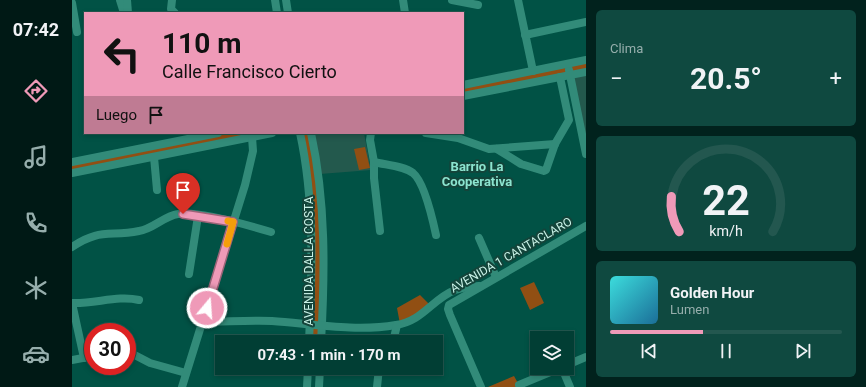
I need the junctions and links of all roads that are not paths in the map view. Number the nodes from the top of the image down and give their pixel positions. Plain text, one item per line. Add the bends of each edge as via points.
1 (120, 0) edge
2 (127, 0) edge
3 (172, 0) edge
4 (274, 0) edge
5 (286, 0) edge
6 (402, 0) edge
7 (452, 0) edge
8 (518, 0) edge
9 (72, 3) edge
10 (478, 5) dead end
11 (124, 12) edge
12 (128, 12) edge
13 (174, 12) edge
14 (277, 12) edge
15 (288, 12) edge
16 (405, 12) edge
17 (586, 22) edge
18 (74, 31) edge
19 (84, 34) edge
20 (525, 35) junction
21 (586, 60) edge
22 (567, 64) junction
23 (533, 71) junction
24 (586, 72) edge
25 (570, 75) junction
26 (560, 77) junction
27 (464, 85) edge
28 (464, 96) edge
29 (213, 134) edge
30 (267, 134) edge
31 (300, 134) edge
32 (312, 134) edge
33 (371, 134) edge
34 (432, 134) edge
35 (252, 137) junction
36 (555, 144) junction
37 (497, 149) junction
38 (586, 154) edge
39 (154, 157) junction
40 (72, 162) edge
41 (374, 162) junction
42 (72, 173) edge
43 (157, 190) dead end
44 (198, 216) junction
45 (233, 222) junction
46 (586, 226) edge
47 (380, 231) dead end
48 (271, 232) dead end
49 (436, 235) dead end
50 (479, 238) dead end
51 (72, 247) edge
52 (189, 274) dead end
53 (496, 277) junction
54 (479, 286) junction
55 (139, 300) dead end
56 (72, 303) edge
57 (202, 322) junction
58 (310, 324) junction
59 (322, 325) junction
60 (397, 325) junction
61 (309, 335) edge
62 (321, 335) edge
63 (395, 335) edge
64 (136, 356) edge
65 (586, 357) edge
66 (84, 358) joint
67 (72, 360) edge
68 (574, 362) edge
69 (186, 373) junction
70 (308, 375) edge
71 (320, 375) edge
72 (378, 375) edge
73 (545, 375) edge
74 (564, 375) edge
75 (519, 386) dead end
76 (182, 387) edge
77 (307, 387) edge
78 (319, 387) edge
79 (377, 387) edge
80 (481, 387) edge
81 (570, 387) edge

1 - 11 street
2 - 12 street
3 - 13 street via 171,9
4 - 14 street
5 - 15 street
6 - 16 street
7 - 10 street
8 - 20 street
9 - 18 street
17 - 20 street
18 - 19 street
20 - 23 street
21 - 22 street
22 - 23 street
22 - 25 street
23 - 27 street
24 - 25 street
25 - 26 street
25 - 38 street
26 - 28 street
26 - 36 street via 569,120
29 - 40 street
30 - 35 street
31 - 58 street, AVENIDA DALLA COSTA via 311,216
32 - 59 street, AVENIDA DALLA COSTA via 319,169 323,214
33 - 41 street
34 - 37 street
35 - 39 street
35 - 45 street via 252,159
36 - 37 street
36 - 37 street via 544,171 521,164
39 - 42 street
39 - 43 street
41 - 47 street
41 - 49 street via 408,170 415,175 421,183
44 - 45 street
44 - 51 street via 177,214 147,230 94,235
44 - 52 street
45 - 48 street
45 - 57 street
46 - 53 street, AVENIDA 1 CANTACLARO
50 - 53 street
53 - 54 street, AVENIDA 1 CANTACLARO
54 - 60 street via 455,290 420,316
54 - 80 street, AVENIDA 1 CANTACLARO via 448,307
55 - 56 street via 130,298
56 - 66 street
57 - 58 street via 271,321
57 - 69 street
58 - 59 street
58 - 61 street, AVENIDA DALLA COSTA
59 - 60 street via 367,328
59 - 62 street, AVENIDA DALLA COSTA
60 - 63 street
64 - 69 street
65 - 68 street
66 - 67 street
69 - 76 street
70 - 77 street
71 - 78 street
72 - 79 street
73 - 75 street
74 - 81 street

